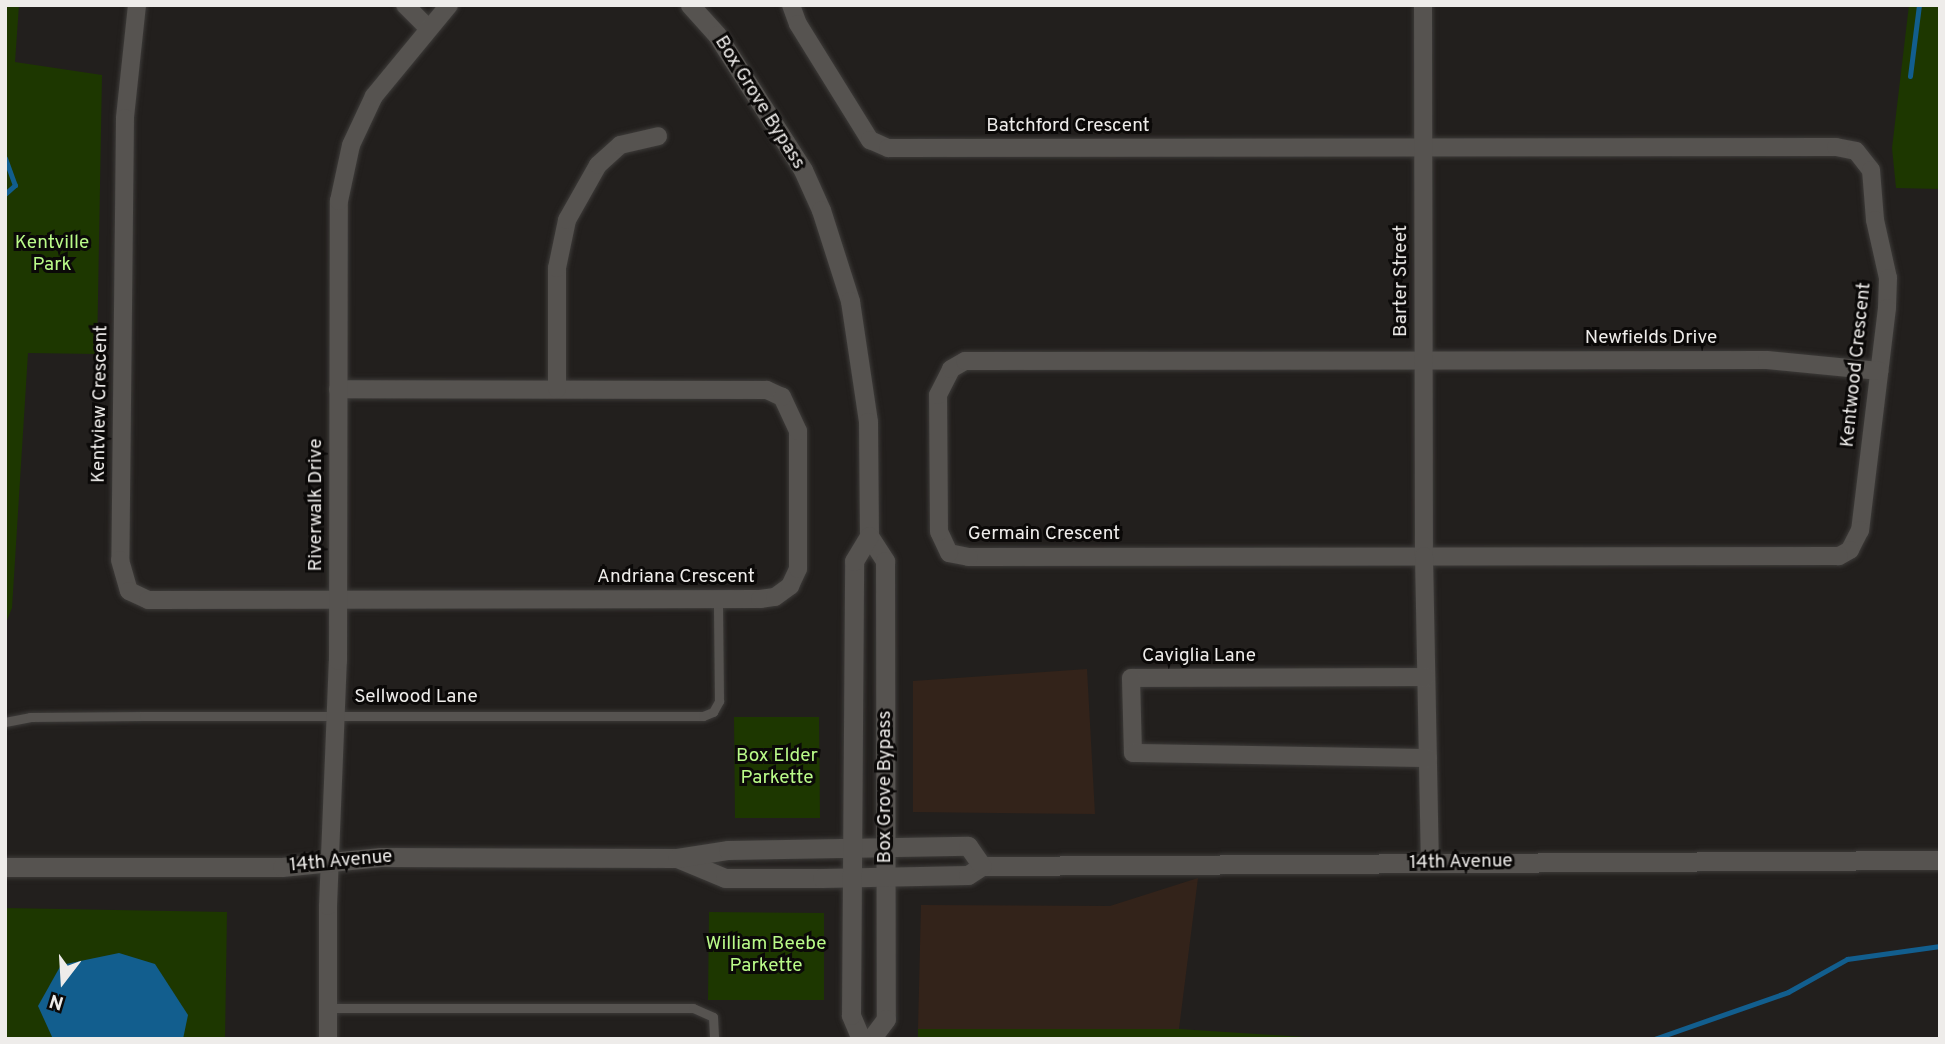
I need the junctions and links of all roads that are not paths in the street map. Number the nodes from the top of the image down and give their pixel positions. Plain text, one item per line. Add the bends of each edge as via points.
1 (137, 5) edge
2 (405, 5) edge
3 (449, 5) edge
4 (690, 5) edge
5 (791, 5) edge
6 (1423, 5) edge
7 (428, 28) junction
8 (658, 136) dead end
9 (1424, 148) junction
10 (1423, 359) junction
11 (1879, 371) junction
12 (338, 389) junction
13 (557, 389) junction
14 (869, 536) junction
15 (1424, 556) junction
16 (338, 599) junction
17 (718, 599) junction
18 (1426, 677) junction
19 (336, 715) junction
20 (5, 722) edge
21 (1428, 758) junction
22 (886, 847) junction
23 (852, 848) junction
24 (677, 858) junction
25 (1940, 860) edge
26 (331, 862) junction
27 (1430, 863) junction
28 (982, 866) junction
29 (5, 867) edge
30 (886, 877) junction
31 (852, 878) junction
32 (327, 1008) junction
33 (328, 1039) edge
34 (714, 1039) edge
35 (861, 1039) edge
36 (871, 1039) edge

1 - 16 street, Kentview Crescent via 125,88 120,561 124,583 148,600
2 - 7 street
3 - 7 street, Riverwalk Drive
4 - 14 main road, Box Grove Bypass via 717,34 781,131 821,210 850,301 868,422
5 - 9 street, Batchford Crescent via 798,24 870,140 888,148
6 - 9 street, Barter Street
7 - 12 street, Riverwalk Drive via 374,96 344,170 337,224
8 - 13 street via 620,145 598,165 567,220 557,268
9 - 10 street, Barter Street
9 - 11 street, Kentwood Crescent via 1836,147 1856,151 1871,170 1888,278
10 - 11 street, Newfields Drive via 1768,360
10 - 15 street, Barter Street
10 - 15 street, Germain Crescent via 982,360 951,369 938,395 939,532 949,553
11 - 15 street, Kentwood Crescent via 1860,530 1850,550 1839,556
12 - 13 street, Andriana Crescent
12 - 16 street, Riverwalk Drive
13 - 17 street, Andriana Crescent via 766,390 782,397 798,430 798,569 790,586 775,597
14 - 22 main road, Box Grove Bypass via 885,561
14 - 23 main road, Box Grove Bypass via 853,561
15 - 18 street, Barter Street
16 - 17 street, Andriana Crescent
16 - 19 street, Riverwalk Drive
17 - 19 lane, Sellwood Lane via 719,701 713,712 703,716
18 - 21 street, Barter Street
18 - 21 street, Caviglia Lane via 1131,678 1133,753
19 - 20 lane, Sellwood Lane via 30,717
19 - 26 street, Riverwalk Drive
21 - 27 street, Barter Street
22 - 23 main road, 14th Avenue
22 - 28 main road, 14th Avenue via 968,846
22 - 30 main road, Box Grove Bypass
23 - 24 main road, 14th Avenue via 728,850
23 - 31 main road, Box Grove Bypass
24 - 26 main road, 14th Avenue via 380,856
24 - 31 main road, 14th Avenue via 725,878
25 - 27 main road, 14th Avenue
26 - 29 main road, 14th Avenue via 282,867
26 - 32 street, Riverwalk Drive
27 - 28 main road, 14th Avenue
28 - 30 main road, 14th Avenue via 968,875
30 - 31 main road, 14th Avenue
30 - 36 main road, Box Grove Bypass via 886,1019
31 - 35 main road, Box Grove Bypass via 851,1015
32 - 33 street, Riverwalk Drive
32 - 34 lane via 693,1008 713,1017

